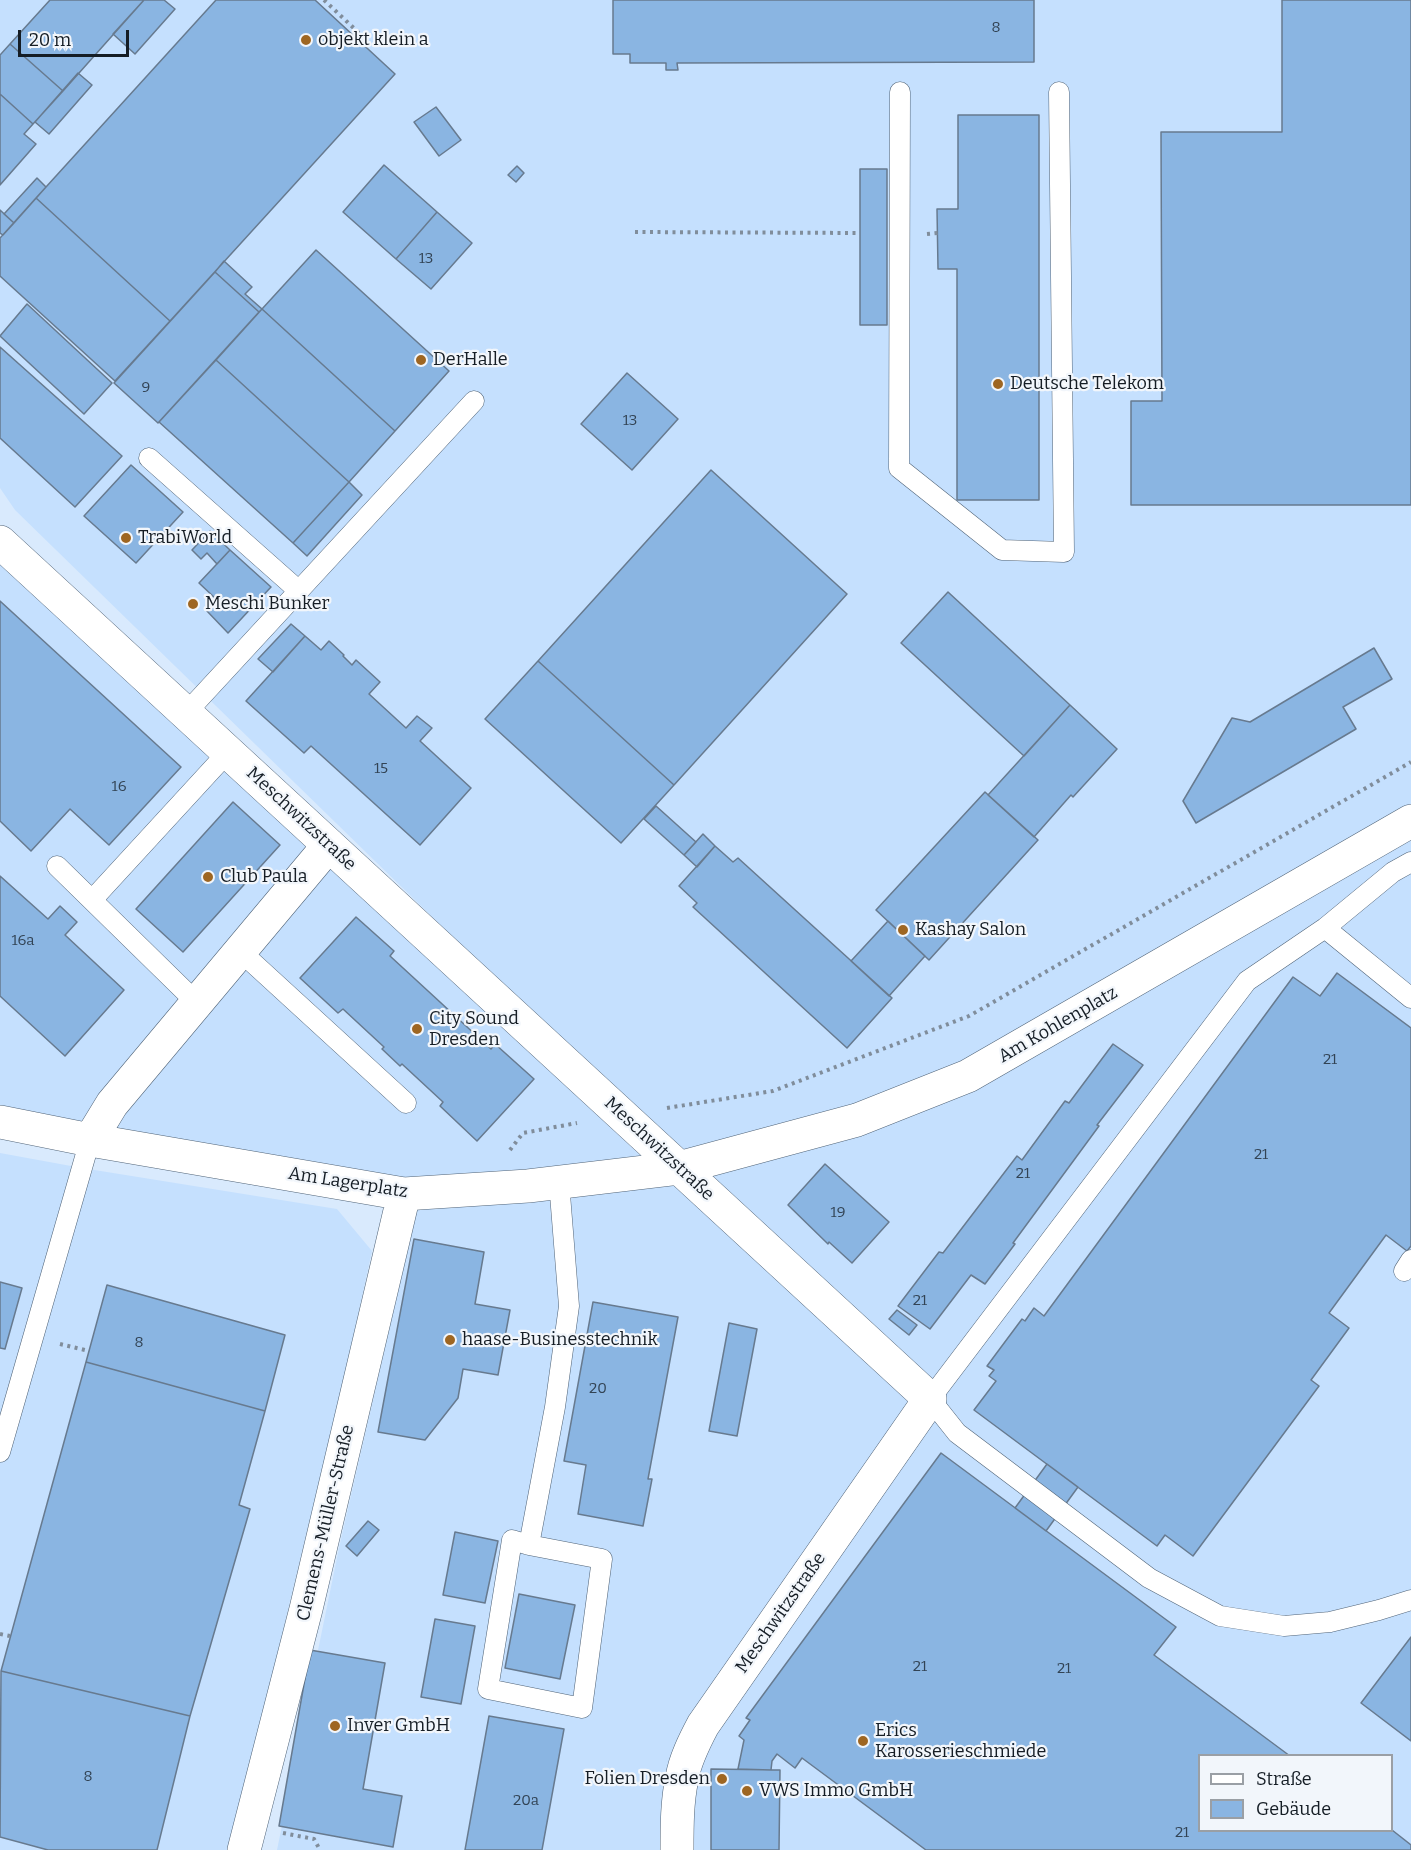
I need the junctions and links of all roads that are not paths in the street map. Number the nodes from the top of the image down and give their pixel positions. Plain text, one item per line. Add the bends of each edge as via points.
1 (900, 92) dead end
2 (1059, 92) dead end
3 (474, 401) dead end
4 (149, 458) dead end
5 (0, 542) edge
6 (298, 591) junction
7 (186, 713) junction
8 (228, 752) junction
9 (1411, 821) edge
10 (329, 845) junction
11 (1411, 862) edge
12 (57, 866) dead end
13 (92, 900) junction
14 (1325, 928) junction
15 (240, 951) junction
16 (1411, 998) edge
17 (197, 1003) junction
18 (406, 1103) dead end
19 (0, 1122) edge
20 (90, 1140) junction
21 (679, 1168) junction
22 (560, 1182) junction
23 (404, 1194) junction
24 (930, 1398) junction
25 (0, 1452) edge
26 (529, 1545) junction
27 (1411, 1600) edge
28 (244, 1850) edge
29 (677, 1850) edge

1 - 2 lane via 899,468 1002,550 1064,552
3 - 6 lane
4 - 6 lane
5 - 7 street, Meschwitzstraße
6 - 7 lane
7 - 8 street, Meschwitzstraße
8 - 10 street, Meschwitzstraße
8 - 13 lane
9 - 21 street, Am Kohlenplatz via 968,1076 857,1120
10 - 15 street
10 - 21 street, Meschwitzstraße
11 - 14 lane via 1393,872
12 - 13 lane
13 - 17 lane
14 - 16 lane
14 - 24 lane via 1247,981
15 - 17 street
15 - 18 lane
17 - 20 street via 112,1104
19 - 20 street, Am Lagerplatz
20 - 23 street, Am Lagerplatz
20 - 25 lane
21 - 22 street, Am Lagerplatz
21 - 24 street, Meschwitzstraße
22 - 23 street, Am Lagerplatz
22 - 26 lane via 568,1306 555,1407
23 - 28 street, Clemens-Müller-Straße via 306,1609
24 - 27 lane via 957,1433 1149,1578 1220,1616 1284,1626 1330,1622
24 - 29 street, Meschwitzstraße via 703,1725 682,1778
26 - 26 lane via 602,1559 582,1708 488,1689 512,1540

